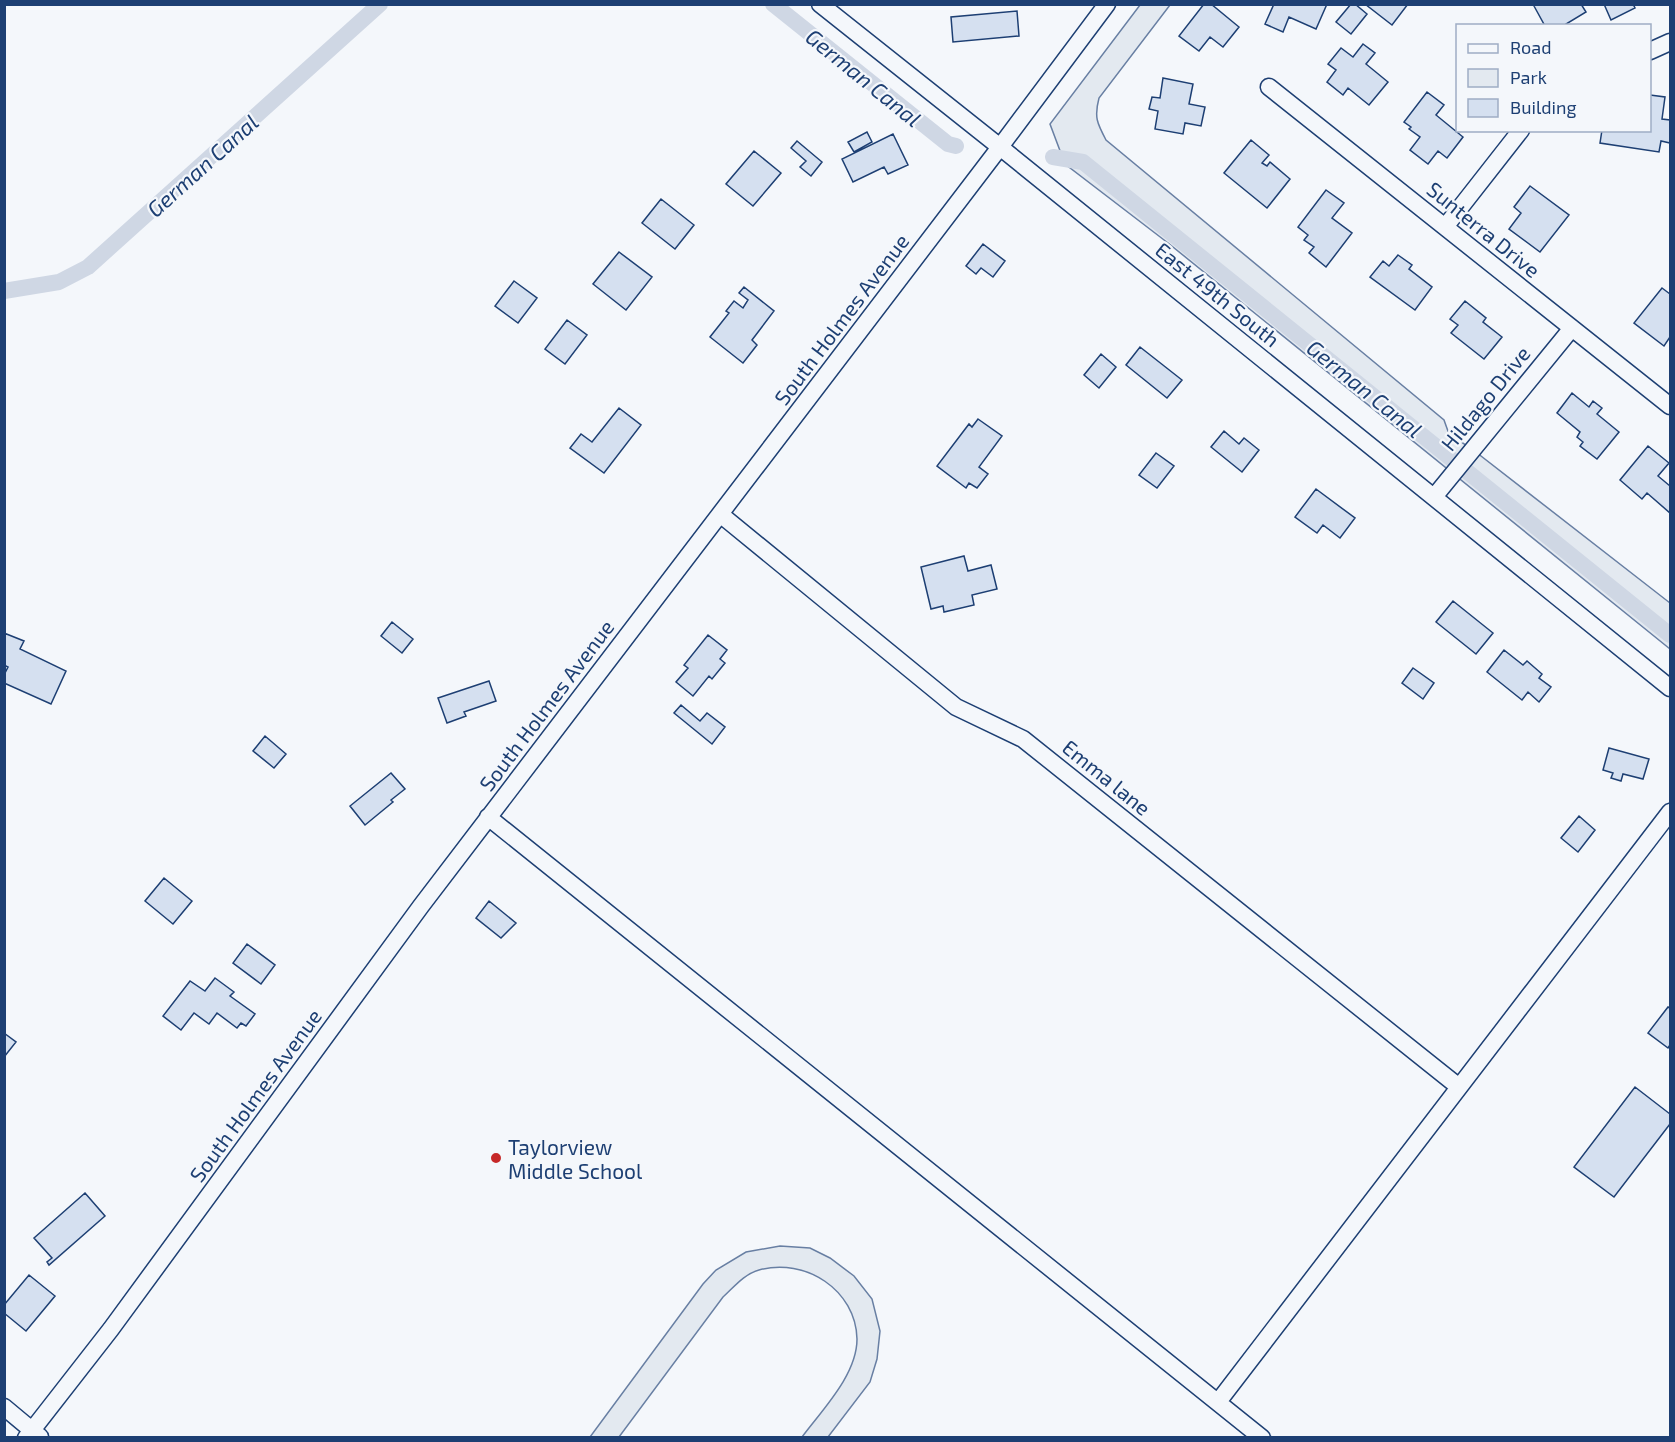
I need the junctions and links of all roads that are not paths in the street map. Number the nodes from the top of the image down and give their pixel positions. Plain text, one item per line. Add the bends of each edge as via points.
1 (820, 4) edge
2 (1107, 4) edge
3 (1671, 42) edge
4 (1651, 51) edge
5 (1269, 87) dead end
6 (1519, 132) edge
7 (1000, 147) junction
8 (1445, 227) junction
9 (1572, 328) junction
10 (1671, 406) edge
11 (1434, 497) junction
12 (720, 514) junction
13 (1671, 688) edge
14 (1671, 812) edge
15 (488, 818) junction
16 (1459, 1087) junction
17 (1218, 1402) junction
18 (4, 1407) edge
19 (33, 1435) edge
20 (1262, 1437) edge

1 - 7 street, East 49th South
2 - 7 street, South Holmes Avenue
3 - 4 street
5 - 8 street, Sunterra Drive
6 - 8 street
7 - 11 street, East 49th South
7 - 12 street, South Holmes Avenue
8 - 9 street, Sunterra Drive
9 - 10 street, Sunterra Drive
9 - 11 street, Hildago Drive
11 - 13 street, East 49th South
12 - 15 street, South Holmes Avenue
12 - 16 street, Emma lane via 956,707 1023,739
14 - 16 street
15 - 17 street
15 - 19 street, South Holmes Avenue
16 - 17 street
17 - 20 street
18 - 19 street

